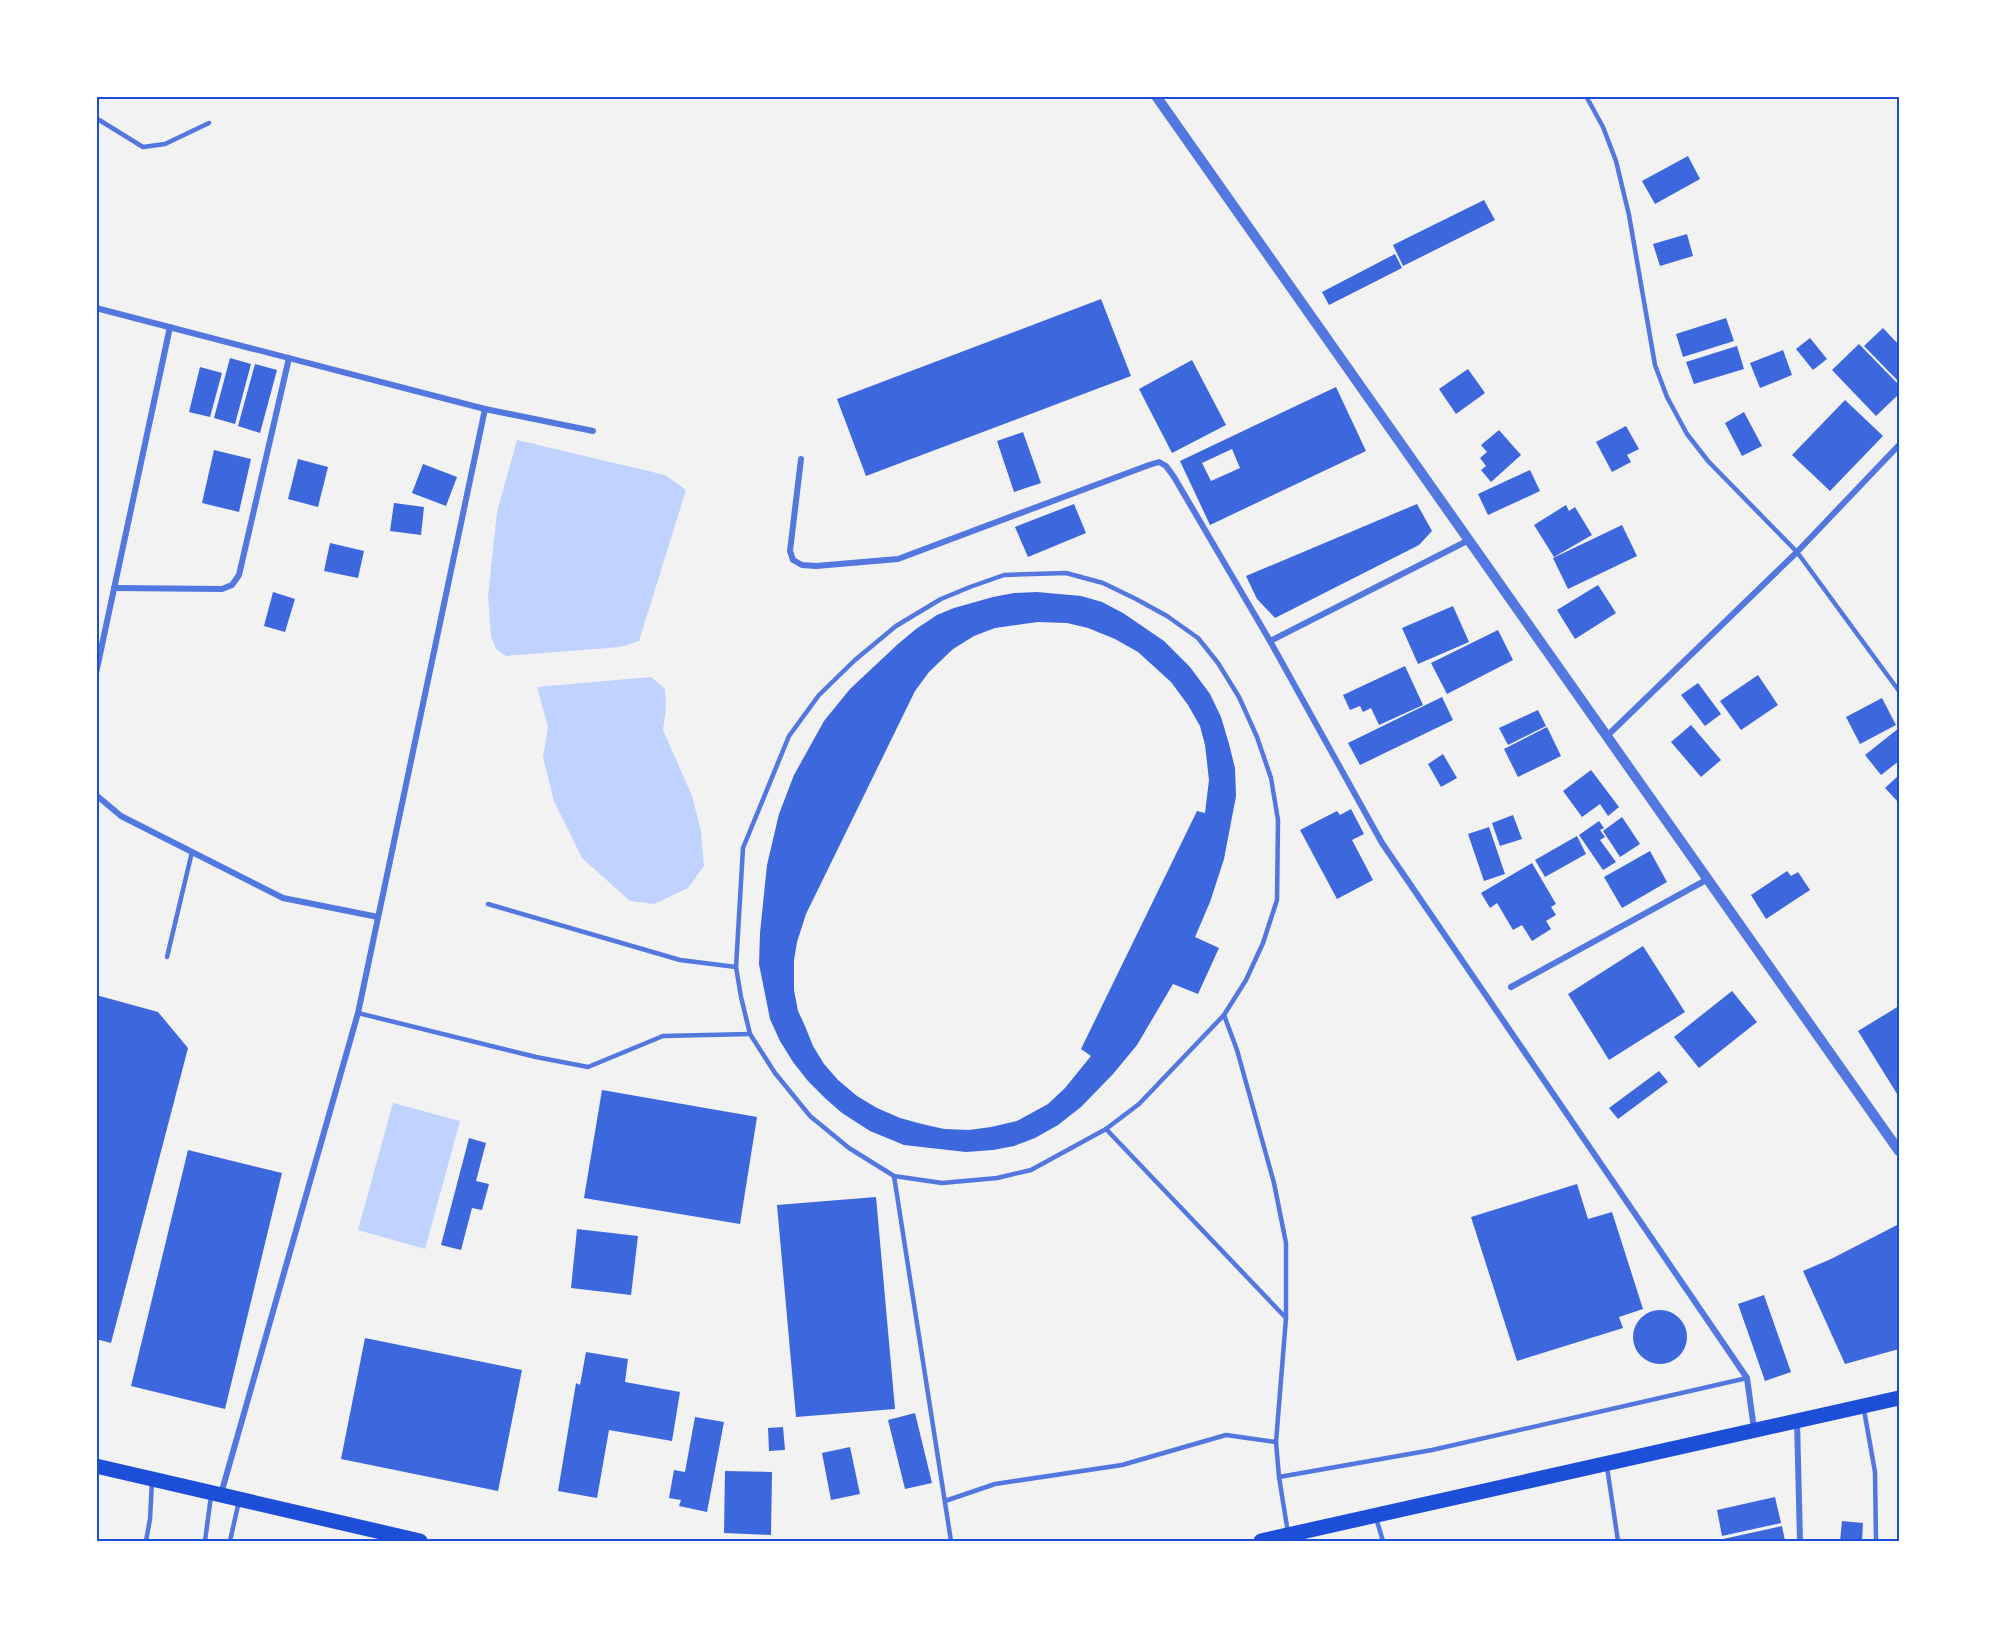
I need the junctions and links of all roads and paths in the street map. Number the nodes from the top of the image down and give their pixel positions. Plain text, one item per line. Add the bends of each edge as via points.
1 (1156, 96) edge
2 (1586, 96) edge
3 (96, 118) edge
4 (209, 123) dead end
5 (96, 308) edge
6 (171, 327) junction
7 (289, 358) junction
8 (484, 409) junction
9 (593, 431) dead end
10 (1899, 445) edge
11 (801, 459) dead end
12 (1469, 540) junction
13 (1797, 552) junction
14 (114, 588) junction
15 (1270, 641) junction
16 (96, 673) edge
17 (1899, 691) edge
18 (1607, 736) junction
19 (96, 795) edge
20 (192, 852) junction
21 (1708, 879) junction
22 (488, 904) dead end
23 (378, 918) junction
24 (167, 957) dead end
25 (736, 967) junction
26 (1511, 987) dead end
27 (358, 1013) junction
28 (1224, 1015) junction
29 (750, 1034) junction
30 (1106, 1129) junction
31 (1899, 1151) edge
32 (894, 1176) junction
33 (1286, 1318) junction
34 (1747, 1378) junction
35 (1899, 1398) edge
36 (1863, 1405) junction
37 (1797, 1420) junction
38 (1754, 1429) junction
39 (1276, 1442) junction
40 (1606, 1464) junction
41 (96, 1466) edge
42 (1279, 1477) junction
43 (152, 1479) junction
44 (216, 1493) junction
45 (240, 1499) junction
46 (945, 1501) junction
47 (1375, 1516) junction
48 (1289, 1535) junction
49 (146, 1541) edge
50 (205, 1541) edge
51 (230, 1541) edge
52 (420, 1541) edge
53 (951, 1541) edge
54 (1261, 1541) edge
55 (1383, 1541) edge
56 (1618, 1541) edge
57 (1800, 1541) edge
58 (1876, 1541) edge

1 - 12 street
2 - 13 lane via 1616,161 1655,365 1667,397 1687,434 1708,461
3 - 4 lane via 143,147 165,144
5 - 6 street
6 - 7 street
6 - 14 street
7 - 8 street
7 - 14 street via 239,575 232,585 222,589
8 - 9 street
8 - 23 street
10 - 13 street
11 - 15 street via 790,551 793,560 801,565 816,566 898,559 1159,462 1174,477
12 - 15 street
12 - 18 street
13 - 17 lane
13 - 18 street
14 - 16 street
15 - 34 street via 1382,843
18 - 21 street
19 - 20 street via 121,816
20 - 23 street via 282,898
20 - 24 lane
21 - 26 street
21 - 31 street
22 - 25 lane via 680,960
23 - 27 street
25 - 28 lane via 743,848 789,736 819,695 896,626 941,599 1004,575 1066,573 1136,599 1198,638 1239,697 1257,737 1271,778 1278,820 1277,900 1246,980
25 - 29 lane
27 - 29 lane via 588,1067 663,1036
27 - 44 street
28 - 30 lane via 1139,1104
28 - 33 lane via 1276,1193 1286,1243
29 - 32 lane via 810,1116 849,1148
30 - 32 lane via 1031,1170 997,1178 942,1183
30 - 33 lane
32 - 46 lane
33 - 39 lane
34 - 38 street
34 - 42 lane via 1432,1450
35 - 36 main road
36 - 37 main road
36 - 58 lane via 1875,1472
37 - 38 main road
37 - 57 street
38 - 40 main road
39 - 42 lane
39 - 46 lane via 1226,1435 1122,1465 994,1484
40 - 47 main road
40 - 56 lane
41 - 43 main road
42 - 48 lane
43 - 44 main road
43 - 49 lane
44 - 45 main road
44 - 50 lane
45 - 51 lane
45 - 52 main road
46 - 53 lane
47 - 48 main road
47 - 55 lane
48 - 54 main road

